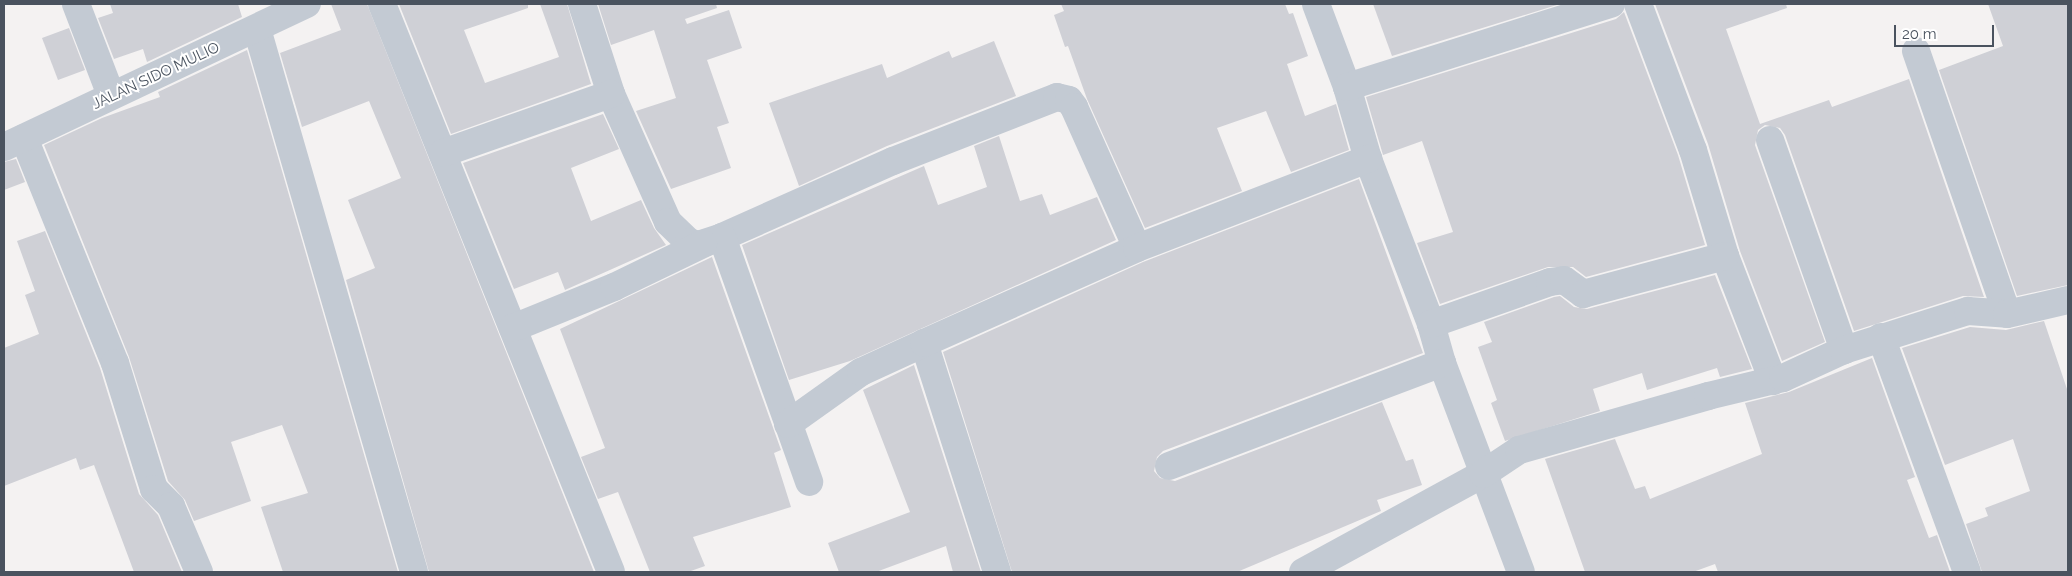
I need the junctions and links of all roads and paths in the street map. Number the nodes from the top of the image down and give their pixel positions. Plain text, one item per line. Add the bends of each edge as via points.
1 (76, 4) edge
2 (306, 4) edge
3 (382, 4) edge
4 (582, 4) edge
5 (1316, 4) edge
6 (1612, 4) edge
7 (1638, 4) edge
8 (257, 29) junction
9 (1916, 51) dead end
10 (1347, 87) junction
11 (611, 94) junction
12 (111, 95) junction
13 (1770, 140) dead end
14 (14, 142) edge
15 (443, 153) junction
16 (1368, 159) junction
17 (713, 241) junction
18 (1137, 248) junction
19 (1725, 256) junction
20 (2068, 300) edge
21 (2008, 314) junction
22 (1431, 324) junction
23 (513, 328) junction
24 (1882, 336) junction
25 (924, 343) junction
26 (1844, 350) junction
27 (1442, 362) junction
28 (1773, 381) junction
29 (788, 424) junction
30 (1169, 466) dead end
31 (1483, 474) junction
32 (809, 482) dead end
33 (199, 572) edge
34 (414, 572) edge
35 (611, 572) edge
36 (998, 572) edge
37 (1303, 572) edge
38 (1521, 572) edge
39 (1966, 572) edge

1 - 12 street
2 - 8 street, JALAN SIDO MULIO
3 - 15 street
4 - 11 street
5 - 10 street
6 - 10 street
7 - 19 street via 1693,150
8 - 12 street, JALAN SIDO MULIO
8 - 34 street
9 - 21 street
10 - 16 street
11 - 15 street
11 - 17 street via 668,222 689,242
12 - 14 street, JALAN SIDO MULIO
13 - 26 street
14 - 33 street via 115,363 154,488 171,506
15 - 23 street
16 - 18 street
16 - 22 street
17 - 18 street via 893,161 1057,98 1069,100 1074,106
17 - 23 street via 614,287
17 - 29 street
18 - 25 street
19 - 22 street via 1583,294 1564,280 1550,282
19 - 28 street
20 - 21 street
21 - 24 street via 1968,311
22 - 27 street
23 - 35 street
24 - 26 street
24 - 39 street
25 - 29 street via 861,372
25 - 36 street
26 - 28 street
27 - 30 street
27 - 31 street
28 - 31 street via 1708,396 1519,450
29 - 32 street
31 - 37 street
31 - 38 street

